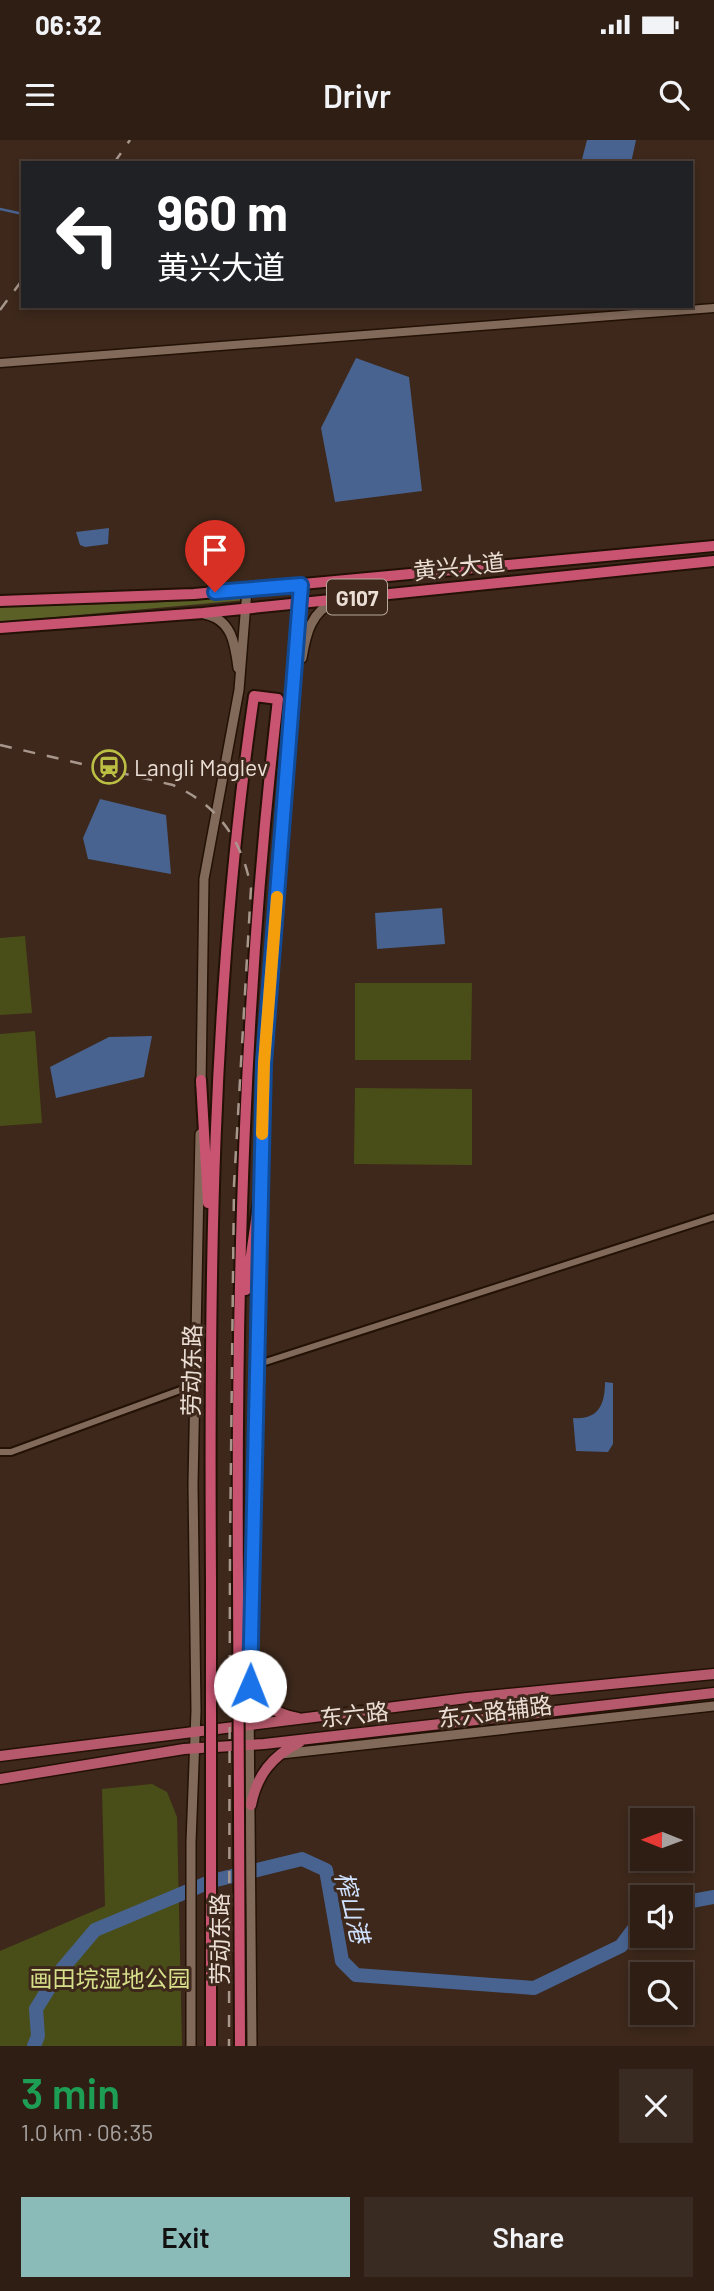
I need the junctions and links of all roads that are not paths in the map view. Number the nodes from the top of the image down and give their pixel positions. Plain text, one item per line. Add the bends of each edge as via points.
1 (714, 308) edge
2 (0, 363) edge
3 (714, 545) edge
4 (714, 561) edge
5 (301, 585) junction
6 (247, 590) junction
7 (342, 599) junction
8 (0, 601) edge
9 (300, 603) junction
10 (246, 609) junction
11 (203, 613) junction
12 (0, 628) edge
13 (239, 690) junction
14 (293, 722) junction
15 (201, 1080) junction
16 (261, 1185) junction
17 (714, 1217) edge
18 (213, 1313) junction
19 (256, 1365) junction
20 (194, 1385) junction
21 (237, 1390) junction
22 (0, 1452) edge
23 (250, 1668) junction
24 (714, 1674) edge
25 (714, 1693) edge
26 (714, 1706) edge
27 (309, 1719) junction
28 (250, 1726) junction
29 (195, 1730) junction
30 (310, 1739) junction
31 (250, 1745) junction
32 (194, 1748) junction
33 (281, 1754) junction
34 (0, 1756) edge
35 (0, 1779) edge
36 (251, 1805) junction
37 (191, 2046) edge
38 (211, 2046) edge
39 (240, 2046) edge
40 (252, 2046) edge

1 - 2 street
3 - 5 highway, 黄兴大道 / G107
4 - 7 highway, 黄兴大道 / G107
5 - 6 highway, 黄兴大道 / G107
5 - 9 main road
6 - 8 highway, 黄兴大道 / G107
6 - 10 main road
7 - 9 highway, 黄兴大道 / G107
7 - 14 main road via 323,608 311,624
9 - 10 highway, 黄兴大道 / G107
9 - 14 main road
10 - 11 highway, 黄兴大道 / G107
10 - 13 main road
11 - 12 highway, 黄兴大道 / G107
11 - 13 main road via 219,619 231,632
13 - 15 main road via 205,866
14 - 16 main road via 266,1026
15 - 18 highway
15 - 20 main road
16 - 19 main road
16 - 21 highway
17 - 19 street
18 - 21 highway, 劳动东路 via 221,1004 236,817 254,696 278,699 261,855 247,1073
18 - 38 highway, 劳动东路, bridge
19 - 23 main road
20 - 22 street via 11,1452
20 - 29 main road
21 - 39 highway, 劳动东路, bridge
23 - 27 main road via 265,1704 288,1716
23 - 28 main road
24 - 27 main road, 东六路
25 - 30 main road, 东六路
26 - 33 main road, 东六路辅路
27 - 28 main road, 东六路
28 - 29 main road, 东六路
28 - 31 main road
29 - 32 main road
29 - 34 main road, 东六路
30 - 31 main road, 东六路
30 - 33 main road
31 - 32 main road, 东六路
31 - 36 main road
32 - 35 main road, 东六路
32 - 37 main road
33 - 36 main road via 261,1774
36 - 40 main road

